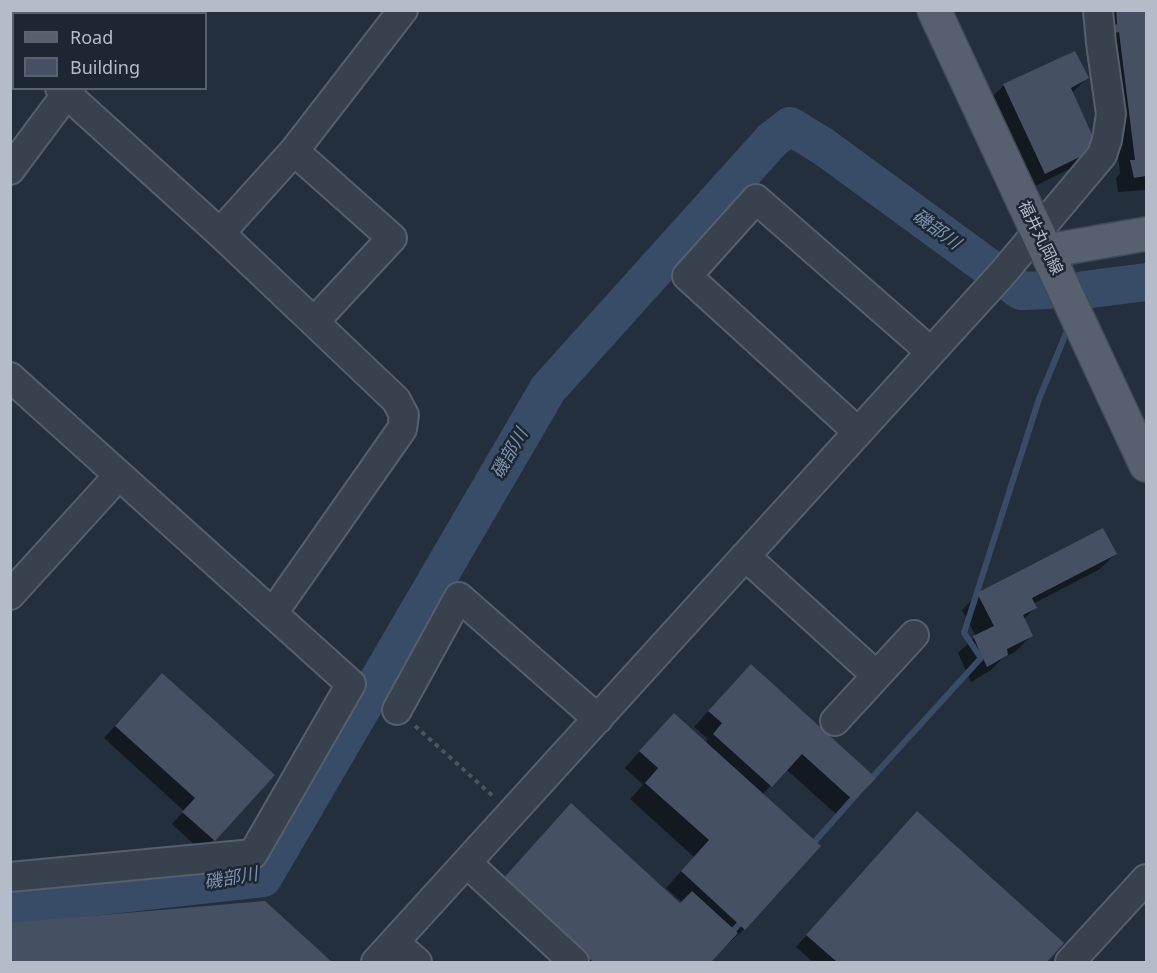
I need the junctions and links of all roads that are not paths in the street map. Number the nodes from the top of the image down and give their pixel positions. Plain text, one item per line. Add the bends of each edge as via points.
1 (403, 10) edge
2 (934, 10) edge
3 (1098, 10) edge
4 (66, 90) edge
5 (294, 152) junction
6 (10, 170) edge
7 (220, 233) junction
8 (1146, 234) edge
9 (1042, 242) junction
10 (314, 322) junction
11 (931, 352) junction
12 (10, 376) edge
13 (858, 432) junction
14 (1146, 465) edge
15 (119, 475) junction
16 (746, 556) junction
17 (14, 583) edge
18 (273, 614) junction
19 (914, 635) dead end
20 (876, 675) junction
21 (397, 710) road end
22 (597, 719) junction
23 (835, 722) dead end
24 (467, 863) junction
25 (10, 877) edge
26 (1146, 879) edge
27 (386, 953) edge
28 (417, 963) edge
29 (574, 963) edge
30 (1070, 963) edge

1 - 5 street
2 - 9 main road, 福井丸岡線
3 - 9 street via 1111,114 1107,140 1101,155
4 - 6 street
4 - 7 street
5 - 7 street
5 - 10 street via 392,238
7 - 10 street
8 - 9 main road
9 - 11 street
9 - 14 main road, 福井丸岡線
10 - 18 street via 396,400 404,415 402,429
11 - 13 street
11 - 13 street via 756,199 687,276
12 - 15 street
13 - 16 street
15 - 17 street
15 - 18 street
16 - 20 street
16 - 22 street
18 - 25 street via 351,684 253,854
19 - 20 street
20 - 23 street
21 - 22 street via 459,597
22 - 24 street
24 - 27 street
24 - 29 street
26 - 30 street
27 - 28 street

